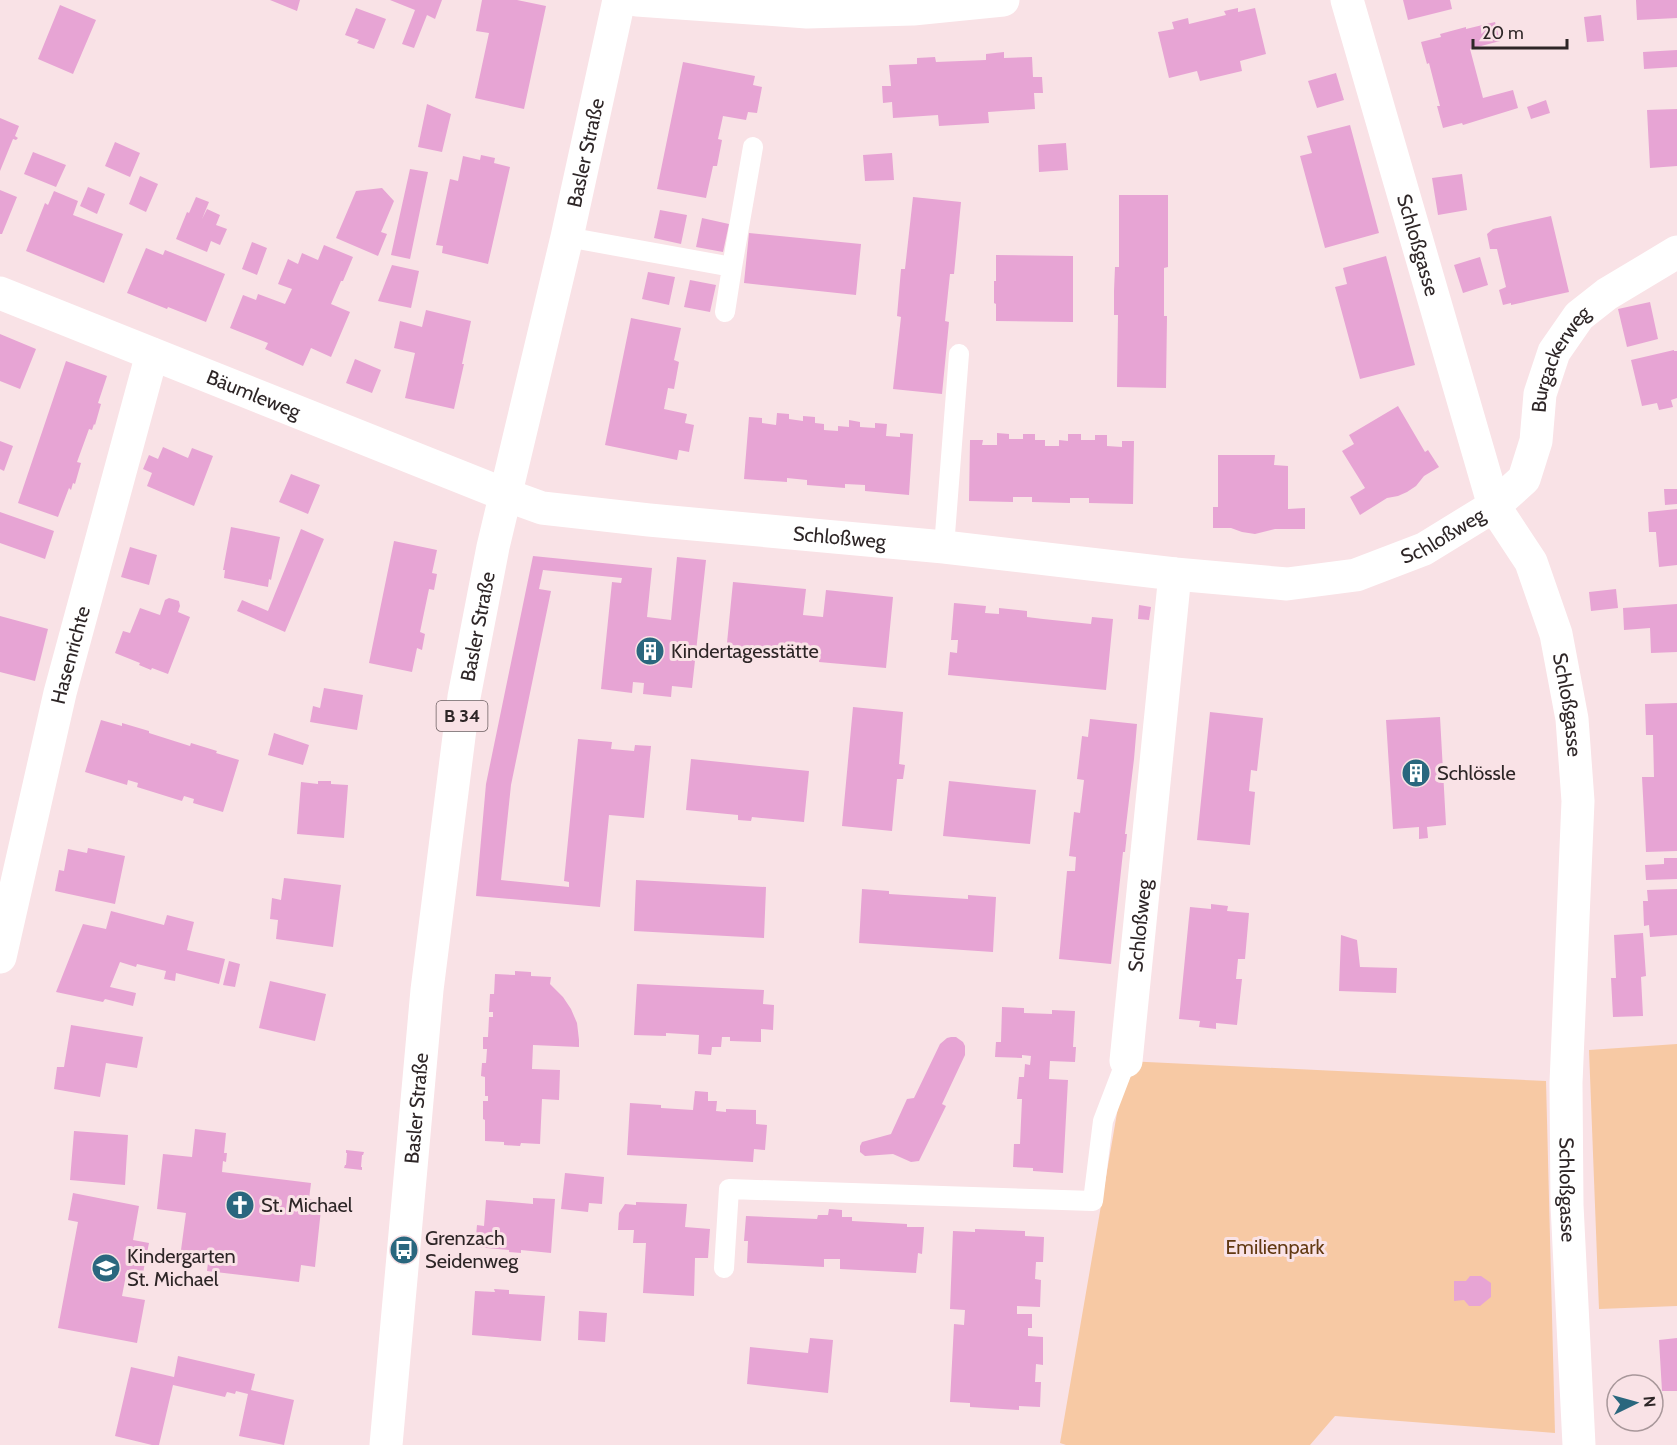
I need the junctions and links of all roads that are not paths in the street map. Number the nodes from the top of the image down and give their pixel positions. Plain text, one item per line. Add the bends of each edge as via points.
1 (619, 0) edge
2 (637, 0) edge
3 (1003, 0) edge
4 (1347, 0) edge
5 (753, 147) dead end
6 (567, 237) junction
7 (1677, 252) edge
8 (732, 267) junction
9 (0, 293) edge
10 (725, 312) dead end
11 (152, 354) junction
12 (958, 354) dead end
13 (506, 495) junction
14 (1494, 506) junction
15 (944, 547) junction
16 (1175, 574) junction
17 (0, 957) edge
18 (1126, 1061) joint
19 (724, 1268) dead end
20 (386, 1445) edge
21 (1579, 1445) edge

1 - 6 street, Basler Straße / B 34
2 - 3 street via 807,12 913,9
4 - 14 street, Schloßgasse
5 - 8 lane
6 - 8 lane
6 - 13 street, Basler Straße / B 34
7 - 14 street, Burgackerweg via 1607,294 1579,316 1554,352 1543,383 1536,441 1524,479
8 - 10 lane
9 - 11 street, Bäumleweg
11 - 13 street, Bäumleweg
11 - 17 street, Hasenrichte via 60,693
12 - 15 lane
13 - 15 street, Schloßweg via 542,508
13 - 20 street, Basler Straße / B 34 via 464,697 427,990
14 - 16 street, Schloßweg via 1424,549 1356,575 1287,584
14 - 21 street, Schloßgasse via 1531,562 1556,634 1572,719 1578,801 1566,1083 1567,1205
15 - 16 street, Schloßweg
16 - 18 street, Schloßweg
18 - 19 lane via 1103,1121 1093,1202 729,1189

